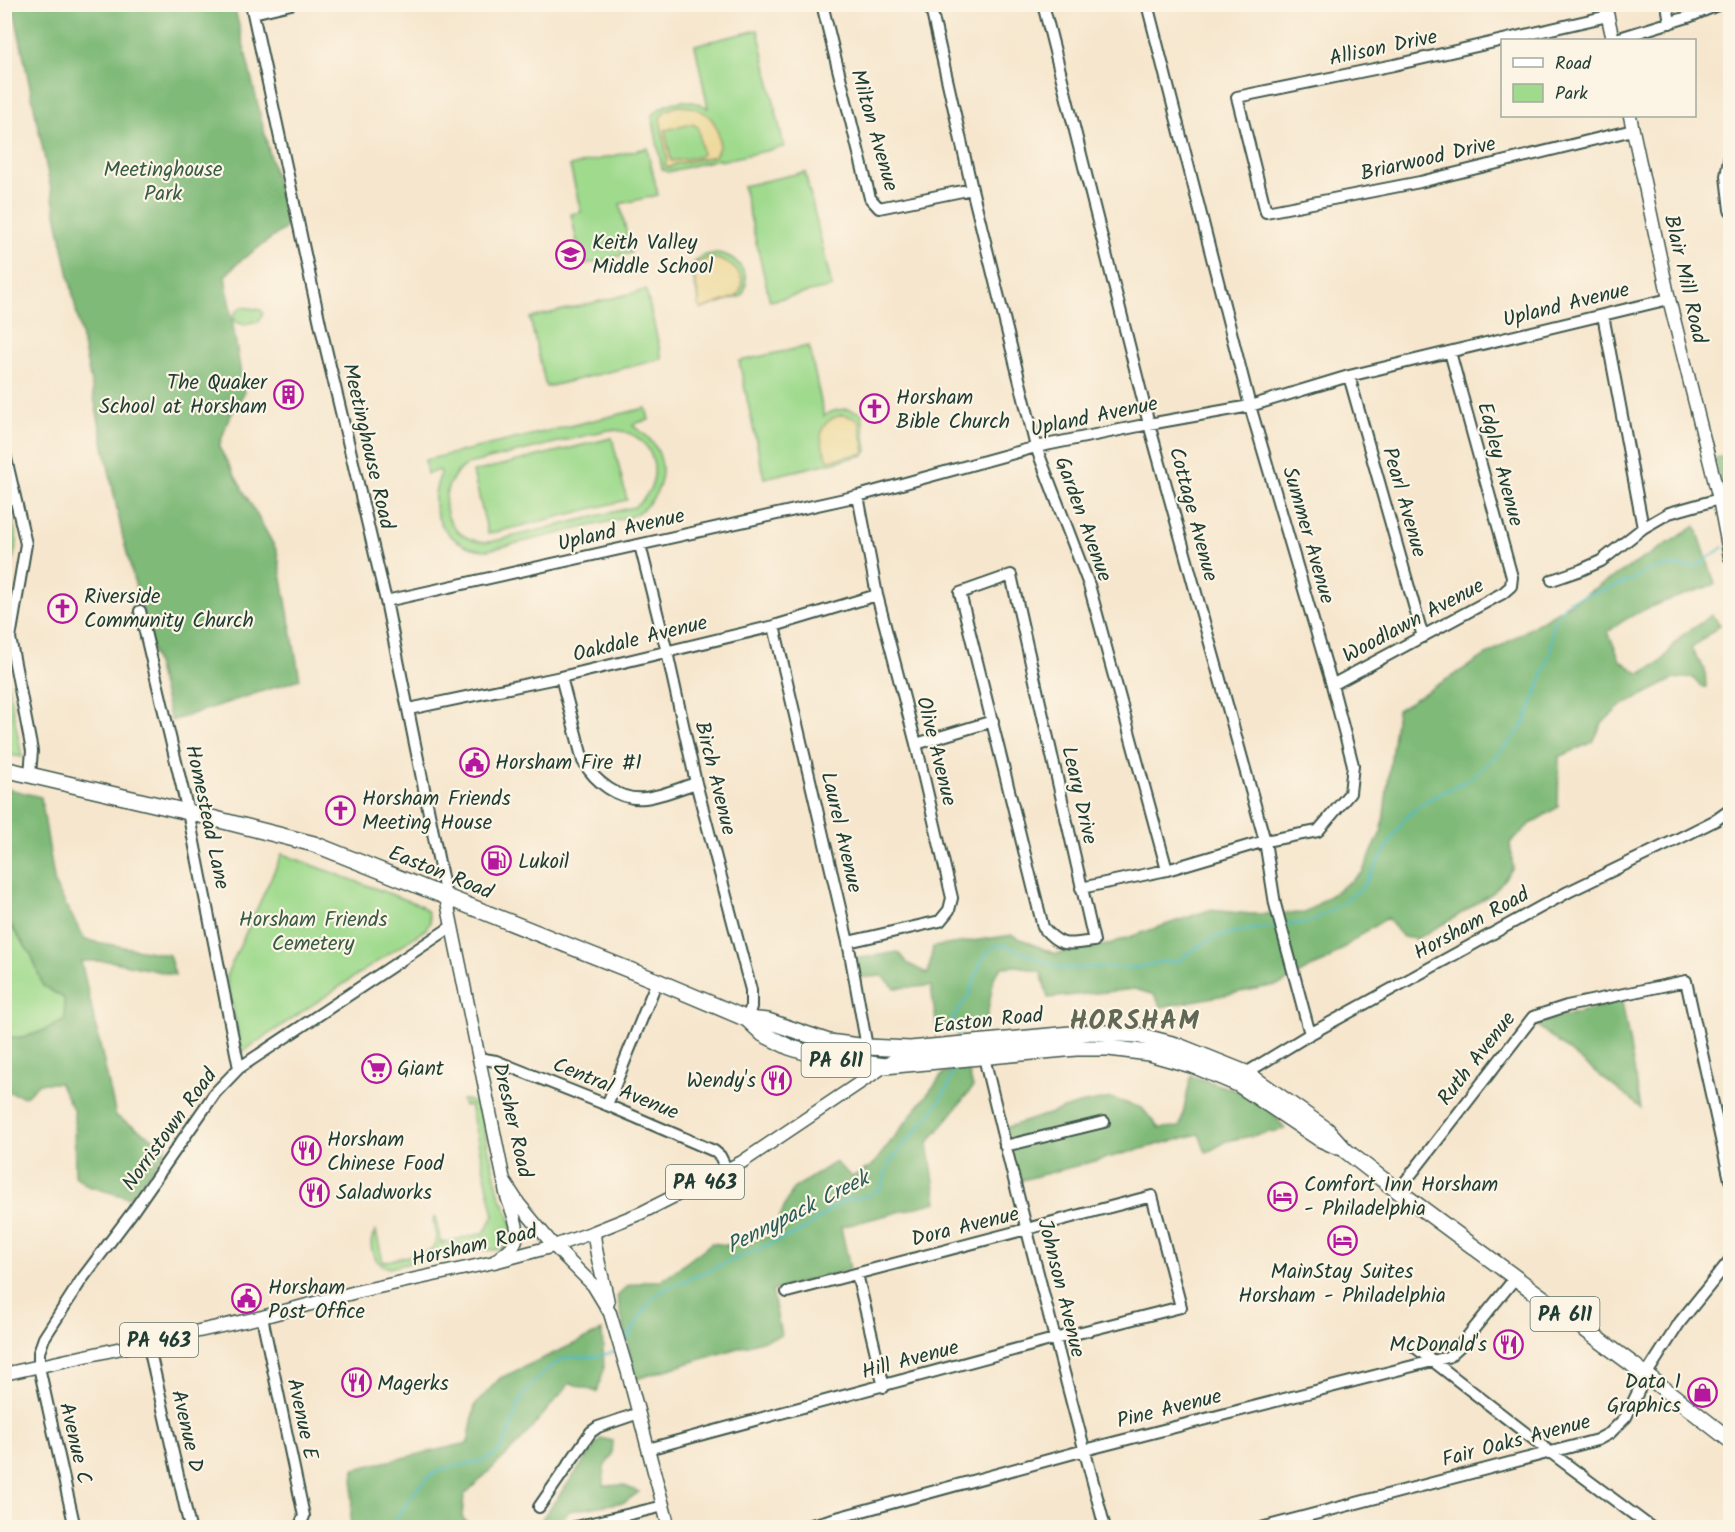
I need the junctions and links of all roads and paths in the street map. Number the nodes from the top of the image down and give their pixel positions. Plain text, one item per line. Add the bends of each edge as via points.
1 (291, 4) edge
2 (822, 4) edge
3 (930, 4) edge
4 (1043, 4) edge
5 (1147, 4) edge
6 (1667, 4) edge
7 (1720, 4) edge
8 (252, 9) edge
9 (1606, 10) edge
10 (1670, 23) junction
11 (1613, 39) edge
12 (1616, 39) edge
13 (1630, 117) edge
14 (1633, 130) junction
15 (1731, 155) edge
16 (972, 189) junction
17 (1731, 210) edge
18 (1266, 212) joint
19 (1669, 299) junction
20 (1602, 315) junction
21 (1450, 352) junction
22 (1349, 376) junction
23 (1250, 406) junction
24 (1149, 424) junction
25 (1036, 447) junction
26 (4, 450) edge
27 (858, 496) junction
28 (1719, 499) junction
29 (1643, 528) junction
30 (640, 545) junction
31 (1731, 557) edge
32 (1552, 580) dead end
33 (1511, 586) joint
34 (877, 595) junction
35 (386, 601) junction
36 (140, 611) dead end
37 (774, 626) junction
38 (1423, 637) junction
39 (668, 651) junction
40 (561, 677) junction
41 (1332, 686) junction
42 (409, 709) junction
43 (993, 721) junction
44 (915, 744) junction
45 (4, 769) edge
46 (30, 774) junction
47 (696, 783) junction
48 (1731, 810) edge
49 (188, 812) junction
50 (1265, 841) junction
51 (1167, 870) junction
52 (1081, 888) junction
53 (446, 897) junction
54 (451, 927) junction
55 (848, 942) junction
56 (657, 981) junction
57 (747, 1019) junction
58 (1310, 1034) junction
59 (867, 1047) junction
60 (910, 1049) junction
61 (983, 1049) junction
62 (943, 1054) junction
63 (478, 1058) junction
64 (885, 1066) junction
65 (239, 1068) junction
66 (1242, 1078) junction
67 (607, 1105) junction
68 (1104, 1122) dead end
69 (1005, 1146) junction
70 (728, 1170) junction
71 (1731, 1180) edge
72 (504, 1181) junction
73 (1398, 1191) junction
74 (1028, 1230) junction
75 (594, 1232) junction
76 (554, 1246) junction
77 (1731, 1260) edge
78 (494, 1262) junction
79 (857, 1274) junction
80 (1515, 1277) junction
81 (787, 1292) dead end
82 (1182, 1307) joint
83 (262, 1317) junction
84 (612, 1318) junction
85 (1054, 1339) junction
86 (148, 1342) junction
87 (1411, 1344) dead end
88 (1433, 1362) junction
89 (39, 1367) junction
90 (4, 1374) edge
91 (1646, 1375) junction
92 (884, 1387) junction
93 (639, 1413) junction
94 (1731, 1440) edge
95 (648, 1449) junction
96 (1085, 1450) junction
97 (1551, 1452) junction
98 (664, 1506) junction
99 (540, 1507) dead end
100 (75, 1527) edge
101 (190, 1527) edge
102 (298, 1527) edge
103 (570, 1527) edge
104 (669, 1527) edge
105 (800, 1527) edge
106 (1105, 1527) edge
107 (1261, 1527) edge
108 (1652, 1527) edge

1 - 8 street
2 - 16 street, Milton Avenue via 874,204 879,208
3 - 16 street, Garden Avenue
4 - 24 street, Cottage Avenue
5 - 23 street, Summer Avenue
6 - 10 street
7 - 10 street
8 - 35 street, Meetinghouse Road via 321,328
9 - 11 main road
9 - 18 street, Allison Drive via 1394,65 1237,97
10 - 12 street
13 - 14 main road, Blair Mill Road
14 - 18 street, Briarwood Drive via 1420,182
14 - 19 main road, Blair Mill Road
15 - 17 street via 1726,176
16 - 25 street, Garden Avenue
19 - 20 street, Upland Avenue
19 - 28 main road, Blair Mill Road
20 - 21 street, Upland Avenue
20 - 29 street
21 - 22 street, Upland Avenue
21 - 33 street, Edgley Avenue via 1512,576
22 - 23 street, Upland Avenue
22 - 38 street, Pearl Avenue
23 - 24 street, Upland Avenue
23 - 41 street, Summer Avenue
24 - 25 street, Upland Avenue
24 - 50 street, Cottage Avenue
25 - 27 street, Upland Avenue
25 - 51 street, Garden Avenue via 1089,585
26 - 46 street via 26,544 10,638 32,750
27 - 30 street, Upland Avenue
27 - 34 street, Olive Avenue
28 - 29 street via 1669,513
28 - 31 main road, Blair Mill Road
29 - 32 street via 1601,561
30 - 35 street, Upland Avenue
30 - 39 street, Birch Avenue
33 - 38 street, Woodlawn Avenue
34 - 37 street, Oakdale Avenue
34 - 44 street, Olive Avenue
35 - 42 street, Meetinghouse Road
36 - 49 street, Homestead Lane
37 - 39 street, Oakdale Avenue
37 - 55 street, Laurel Avenue
38 - 41 street, Woodlawn Avenue
39 - 40 street, Oakdale Avenue
39 - 47 street, Birch Avenue
40 - 42 street, Oakdale Avenue
40 - 47 street via 583,761 602,784 628,798 646,798
41 - 50 street, Summer Avenue via 1353,765 1350,793 1318,831
42 - 53 street, Meetinghouse Road
43 - 44 street
43 - 52 street, Leary Drive via 1043,927 1053,939 1068,944 1094,940
43 - 52 street, Leary Drive via 960,592 1011,575
44 - 55 street, Olive Avenue via 952,898 949,910 940,921
45 - 46 highway, Easton Road / PA 611
46 - 49 highway, Easton Road / PA 611
47 - 57 street, Birch Avenue via 751,990
48 - 58 street, Horsham Road via 1568,892
49 - 53 highway, Easton Road / PA 611 via 314,844
49 - 65 street, Homestead Lane
50 - 51 street, Summer Avenue
50 - 58 street, Cottage Avenue via 1275,904
51 - 52 street, Summer Avenue
53 - 54 main road, Dresher Road
53 - 56 highway, Easton Road / PA 611
54 - 63 main road, Dresher Road
54 - 65 street, Norristown Road
55 - 59 street, Laurel Avenue
56 - 57 highway, Easton Road / PA 611
56 - 67 street
57 - 59 highway, Easton Road / PA 611 via 768,1021 829,1042
57 - 64 highway, Easton Road / PA 611 via 763,1034 789,1047 821,1057
58 - 66 street, Horsham Road
59 - 60 highway, Easton Road / PA 611
60 - 62 highway, Easton Road / PA 611
60 - 64 main road, Horsham Road / PA 463
61 - 62 highway, Easton Road / PA 611
61 - 66 highway, Easton Road / PA 611 via 1074,1033 1131,1035 1176,1045
61 - 69 street, Johnson Avenue
62 - 64 highway, Easton Road / PA 611
63 - 67 street, Central Avenue via 496,1061
63 - 72 main road, Dresher Road
64 - 70 main road, Horsham Road / PA 463
65 - 89 street, Norristown Road via 215,1093 82,1279 44,1338
66 - 73 highway, Easton Road / PA 611 via 1326,1130 1346,1151
67 - 70 street, Central Avenue via 714,1151
68 - 69 street
69 - 74 street, Johnson Avenue
70 - 75 main road, Horsham Road / PA 463
71 - 73 street, Ruth Avenue via 1686,981 1533,1017
72 - 76 main road, Dresher Road
72 - 78 main road via 516,1239
73 - 80 highway, Easton Road / PA 611
74 - 79 street, Dora Avenue
74 - 82 street, Dora Avenue via 1152,1196
74 - 85 street, Johnson Avenue
75 - 76 main road, Horsham Road / PA 463
75 - 84 main road
76 - 78 main road, Horsham Road / PA 463
76 - 84 main road, Dresher Road via 593,1285
77 - 91 street, Fair Oaks Avenue via 1680,1322
78 - 83 main road, Horsham Road / PA 463
79 - 81 street, Dora Avenue
79 - 92 street
80 - 88 street, Pine Avenue via 1459,1347 1448,1357
80 - 91 highway, Easton Road / PA 611
82 - 85 street, Hill Avenue
83 - 86 main road, Horsham Road / PA 463
83 - 102 street, Avenue E via 304,1516
84 - 93 main road, Dresher Road
85 - 92 street, Hill Avenue
85 - 96 street, Johnson Avenue
86 - 89 main road, Horsham Road / PA 463
86 - 101 street, Avenue D
87 - 88 street
88 - 96 street, Pine Avenue
88 - 97 street
89 - 90 main road, Horsham Road / PA 463
89 - 100 street, Avenue C
91 - 94 highway, Easton Road / PA 611
91 - 97 street, Fair Oaks Avenue via 1626,1417 1610,1432 1597,1440
92 - 95 street, Hill Avenue
93 - 95 main road, Dresher Road
93 - 99 street via 591,1432
95 - 98 main road, Dresher Road
96 - 105 street, Pine Avenue
96 - 106 street, Johnson Avenue
97 - 107 street, Fair Oaks Avenue
97 - 108 street
98 - 103 street
98 - 104 main road, Dresher Road

